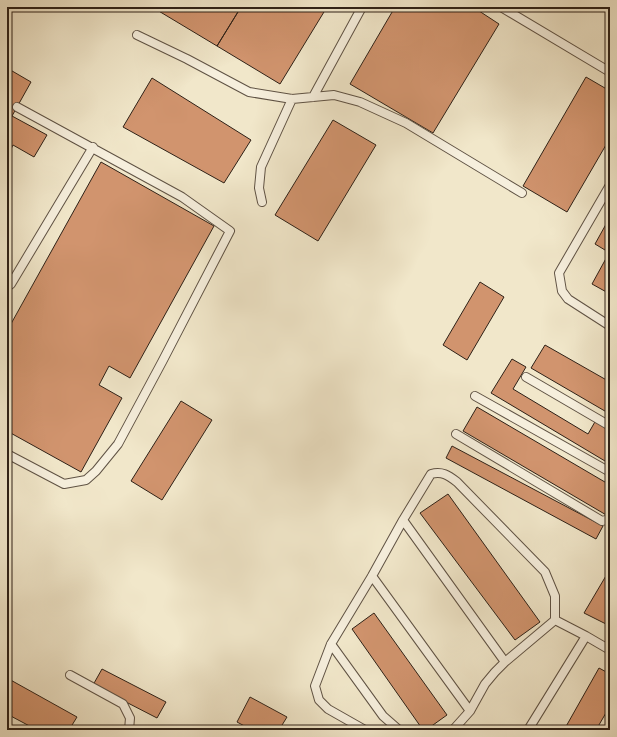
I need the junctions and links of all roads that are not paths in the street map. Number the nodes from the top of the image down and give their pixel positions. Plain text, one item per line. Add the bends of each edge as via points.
1 (362, 7) edge
2 (501, 7) edge
3 (137, 35) dead end
4 (610, 72) edge
5 (314, 97) junction
6 (292, 99) junction
7 (17, 107) dead end
8 (93, 147) junction
9 (610, 186) edge
10 (522, 193) dead end
11 (262, 202) dead end
12 (7, 287) edge
13 (610, 326) edge
14 (526, 377) dead end
15 (475, 396) dead end
16 (610, 426) edge
17 (456, 434) dead end
18 (7, 454) edge
19 (610, 472) edge
20 (610, 519) edge
21 (403, 520) junction
22 (372, 576) junction
23 (555, 620) junction
24 (586, 636) junction
25 (331, 644) junction
26 (610, 650) edge
27 (505, 662) junction
28 (70, 675) dead end
29 (470, 711) junction
30 (129, 730) edge
31 (365, 730) edge
32 (399, 730) edge
33 (453, 730) edge
34 (528, 730) edge

1 - 5 lane
2 - 4 lane
3 - 6 lane via 249,92
5 - 6 lane
5 - 10 lane via 334,96 360,102 400,120
6 - 11 lane via 261,167 259,188
7 - 8 lane
8 - 12 lane
8 - 18 lane via 182,197 230,231 118,444 96,471 86,480 64,484
9 - 13 lane via 559,273 562,291 568,300
14 - 16 lane
15 - 19 lane
17 - 20 lane via 602,521
21 - 22 lane
21 - 23 lane via 431,474 438,472 451,478 545,572 555,596
21 - 27 lane
22 - 25 lane
22 - 29 lane
23 - 24 lane
23 - 27 lane
24 - 26 lane
24 - 34 lane
25 - 31 lane via 315,686 319,700 328,709
25 - 32 lane via 383,716
27 - 29 lane via 485,684
28 - 30 lane via 123,704 130,718
29 - 33 lane

